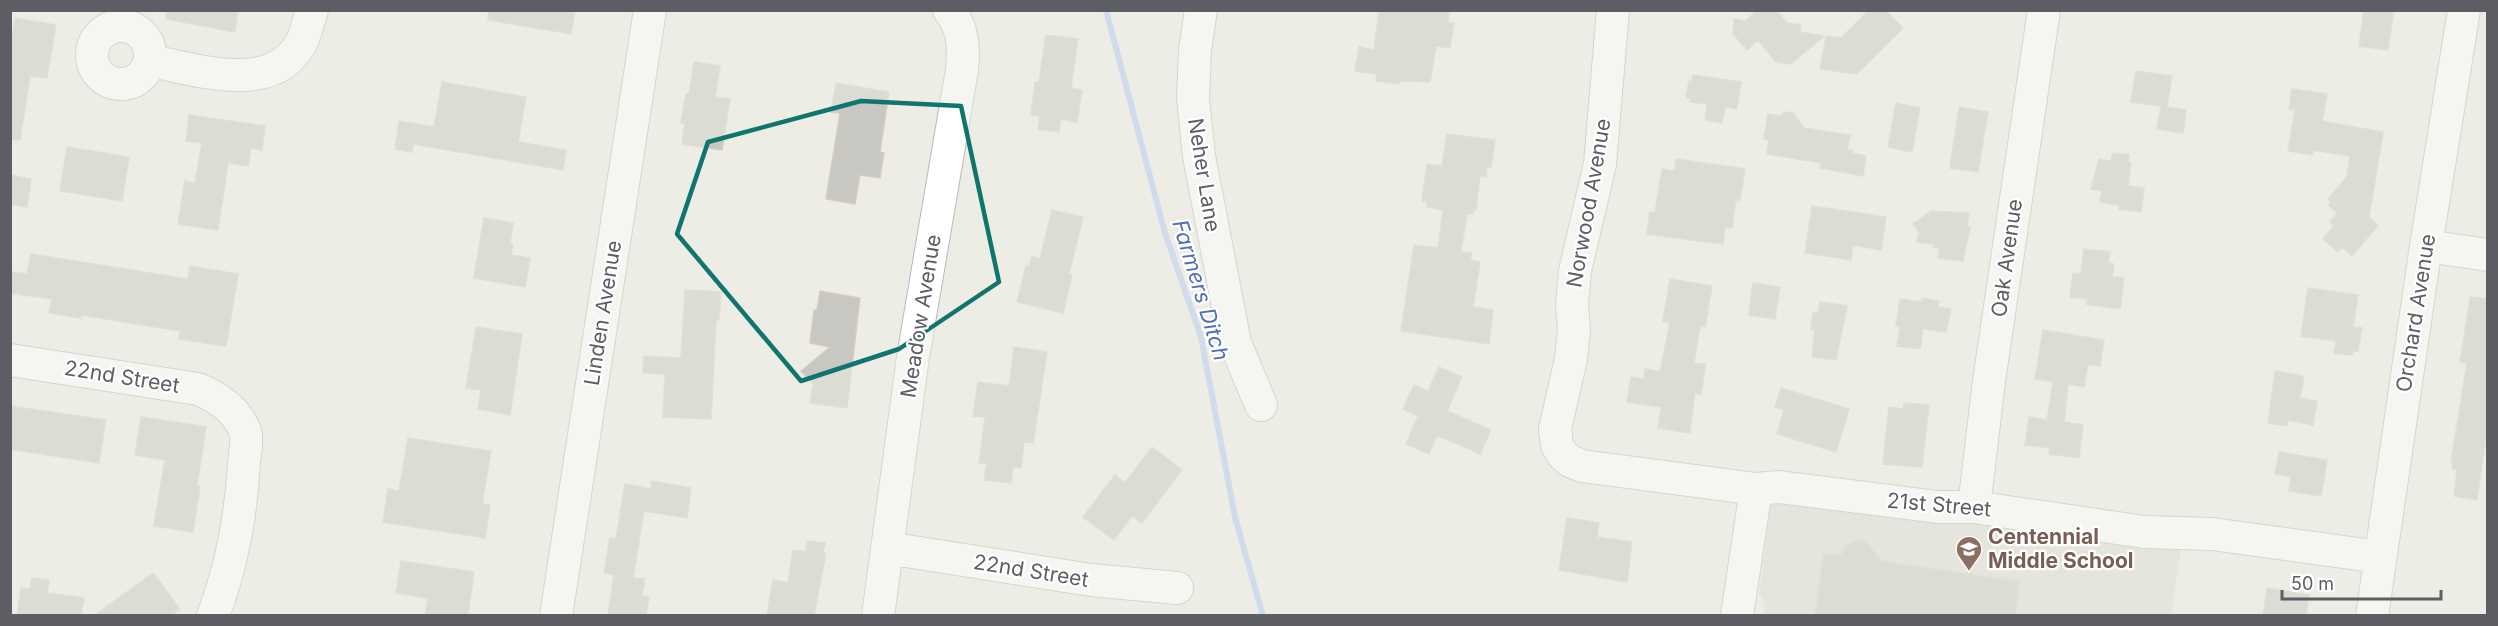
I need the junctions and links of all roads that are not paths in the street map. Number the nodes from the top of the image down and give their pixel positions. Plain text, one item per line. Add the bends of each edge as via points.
1 (312, 10) edge
2 (650, 10) edge
3 (1201, 10) edge
4 (1613, 10) edge
5 (2044, 10) edge
6 (2464, 10) edge
7 (952, 14) edge
8 (150, 61) dead end
9 (2426, 246) junction
10 (2487, 255) edge
11 (10, 360) edge
12 (1261, 405) dead end
13 (1570, 461) joint
14 (1756, 489) junction
15 (1974, 507) junction
16 (887, 548) junction
17 (2380, 557) junction
18 (1176, 588) dead end
19 (213, 615) edge
20 (556, 615) edge
21 (878, 615) edge
22 (1737, 615) edge
23 (2372, 615) edge

1 - 8 street via 302,42 288,59 264,74 243,77
2 - 20 street, Linden Avenue
3 - 12 street, Neher Lane via 1193,99 1199,156 1235,343
4 - 13 street, Norwood Avenue via 1600,164 1575,271 1571,359 1555,429 1557,445
5 - 15 street, Oak Avenue
6 - 9 street, Orchard Avenue
7 - 16 street, Meadow Avenue via 964,44 962,70 913,357
9 - 10 street
9 - 17 street, Orchard Avenue
11 - 19 street, 22nd Street via 198,389 212,394 240,421 246,434 242,504 228,575
13 - 14 street, 21st Street via 1582,466
14 - 15 street, 21st Street via 1779,487 1938,507
14 - 22 street
15 - 17 street, 21st Street via 2144,532 2212,534
16 - 18 street, 22nd Street via 1091,580
16 - 21 street, Meadow Avenue
17 - 23 street, Orchard Avenue

